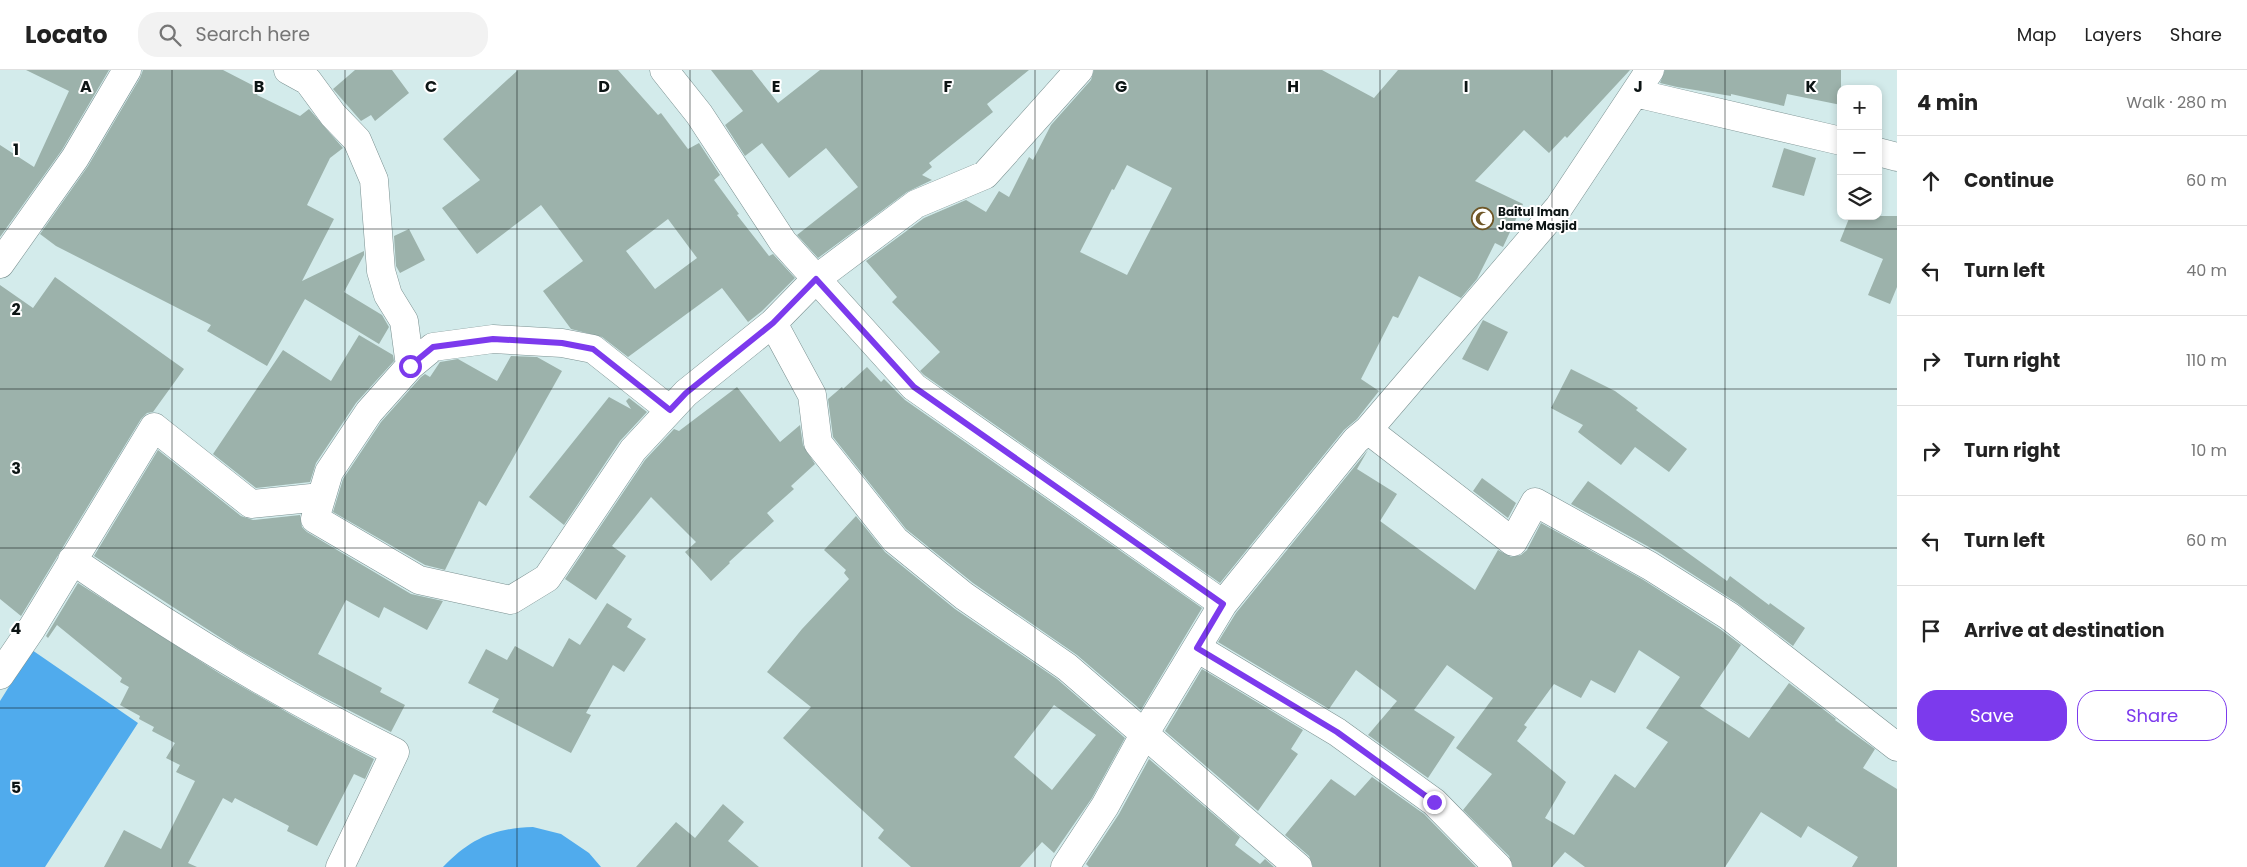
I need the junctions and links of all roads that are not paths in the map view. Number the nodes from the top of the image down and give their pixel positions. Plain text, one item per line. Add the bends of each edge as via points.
1 (127, 70) edge
2 (288, 70) edge
3 (664, 70) edge
4 (1079, 70) edge
5 (1650, 70) edge
6 (1634, 93) junction
7 (1837, 141) edge
8 (1882, 153) edge
9 (1897, 157) edge
10 (0, 264) edge
11 (816, 279) junction
12 (773, 323) junction
13 (410, 366) junction
14 (670, 410) junction
15 (1368, 430) junction
16 (321, 497) junction
17 (72, 560) junction
18 (1223, 604) junction
19 (1197, 648) junction
20 (0, 674) edge
21 (1145, 733) junction
22 (1897, 747) edge
23 (340, 867) edge
24 (1065, 867) edge
25 (1298, 867) edge
26 (1498, 867) edge

1 - 10 street via 75,158
2 - 13 street via 308,81 333,115 358,140 374,180 381,271 388,295 404,321
3 - 11 street via 699,114 783,242
4 - 11 street via 985,175 916,204
5 - 6 street
6 - 7 street
6 - 15 street via 1559,207
8 - 9 street
11 - 12 street
11 - 18 street via 914,387
12 - 14 street via 686,393
12 - 21 street via 812,395 818,444 895,540 964,596 1067,667
13 - 14 street via 433,347 493,339 562,343 593,349
13 - 16 street via 369,412 329,472
14 - 16 street via 633,450 547,578 511,600 419,580 315,519
15 - 18 street via 1356,440
15 - 22 street via 1513,542 1535,502 1650,566 1729,616
16 - 17 street via 251,504 154,427
17 - 20 street
17 - 23 street via 181,632 333,722 395,752
18 - 19 street
19 - 21 street
19 - 26 street via 1337,732 1426,796
21 - 24 street via 1106,806
21 - 25 street

